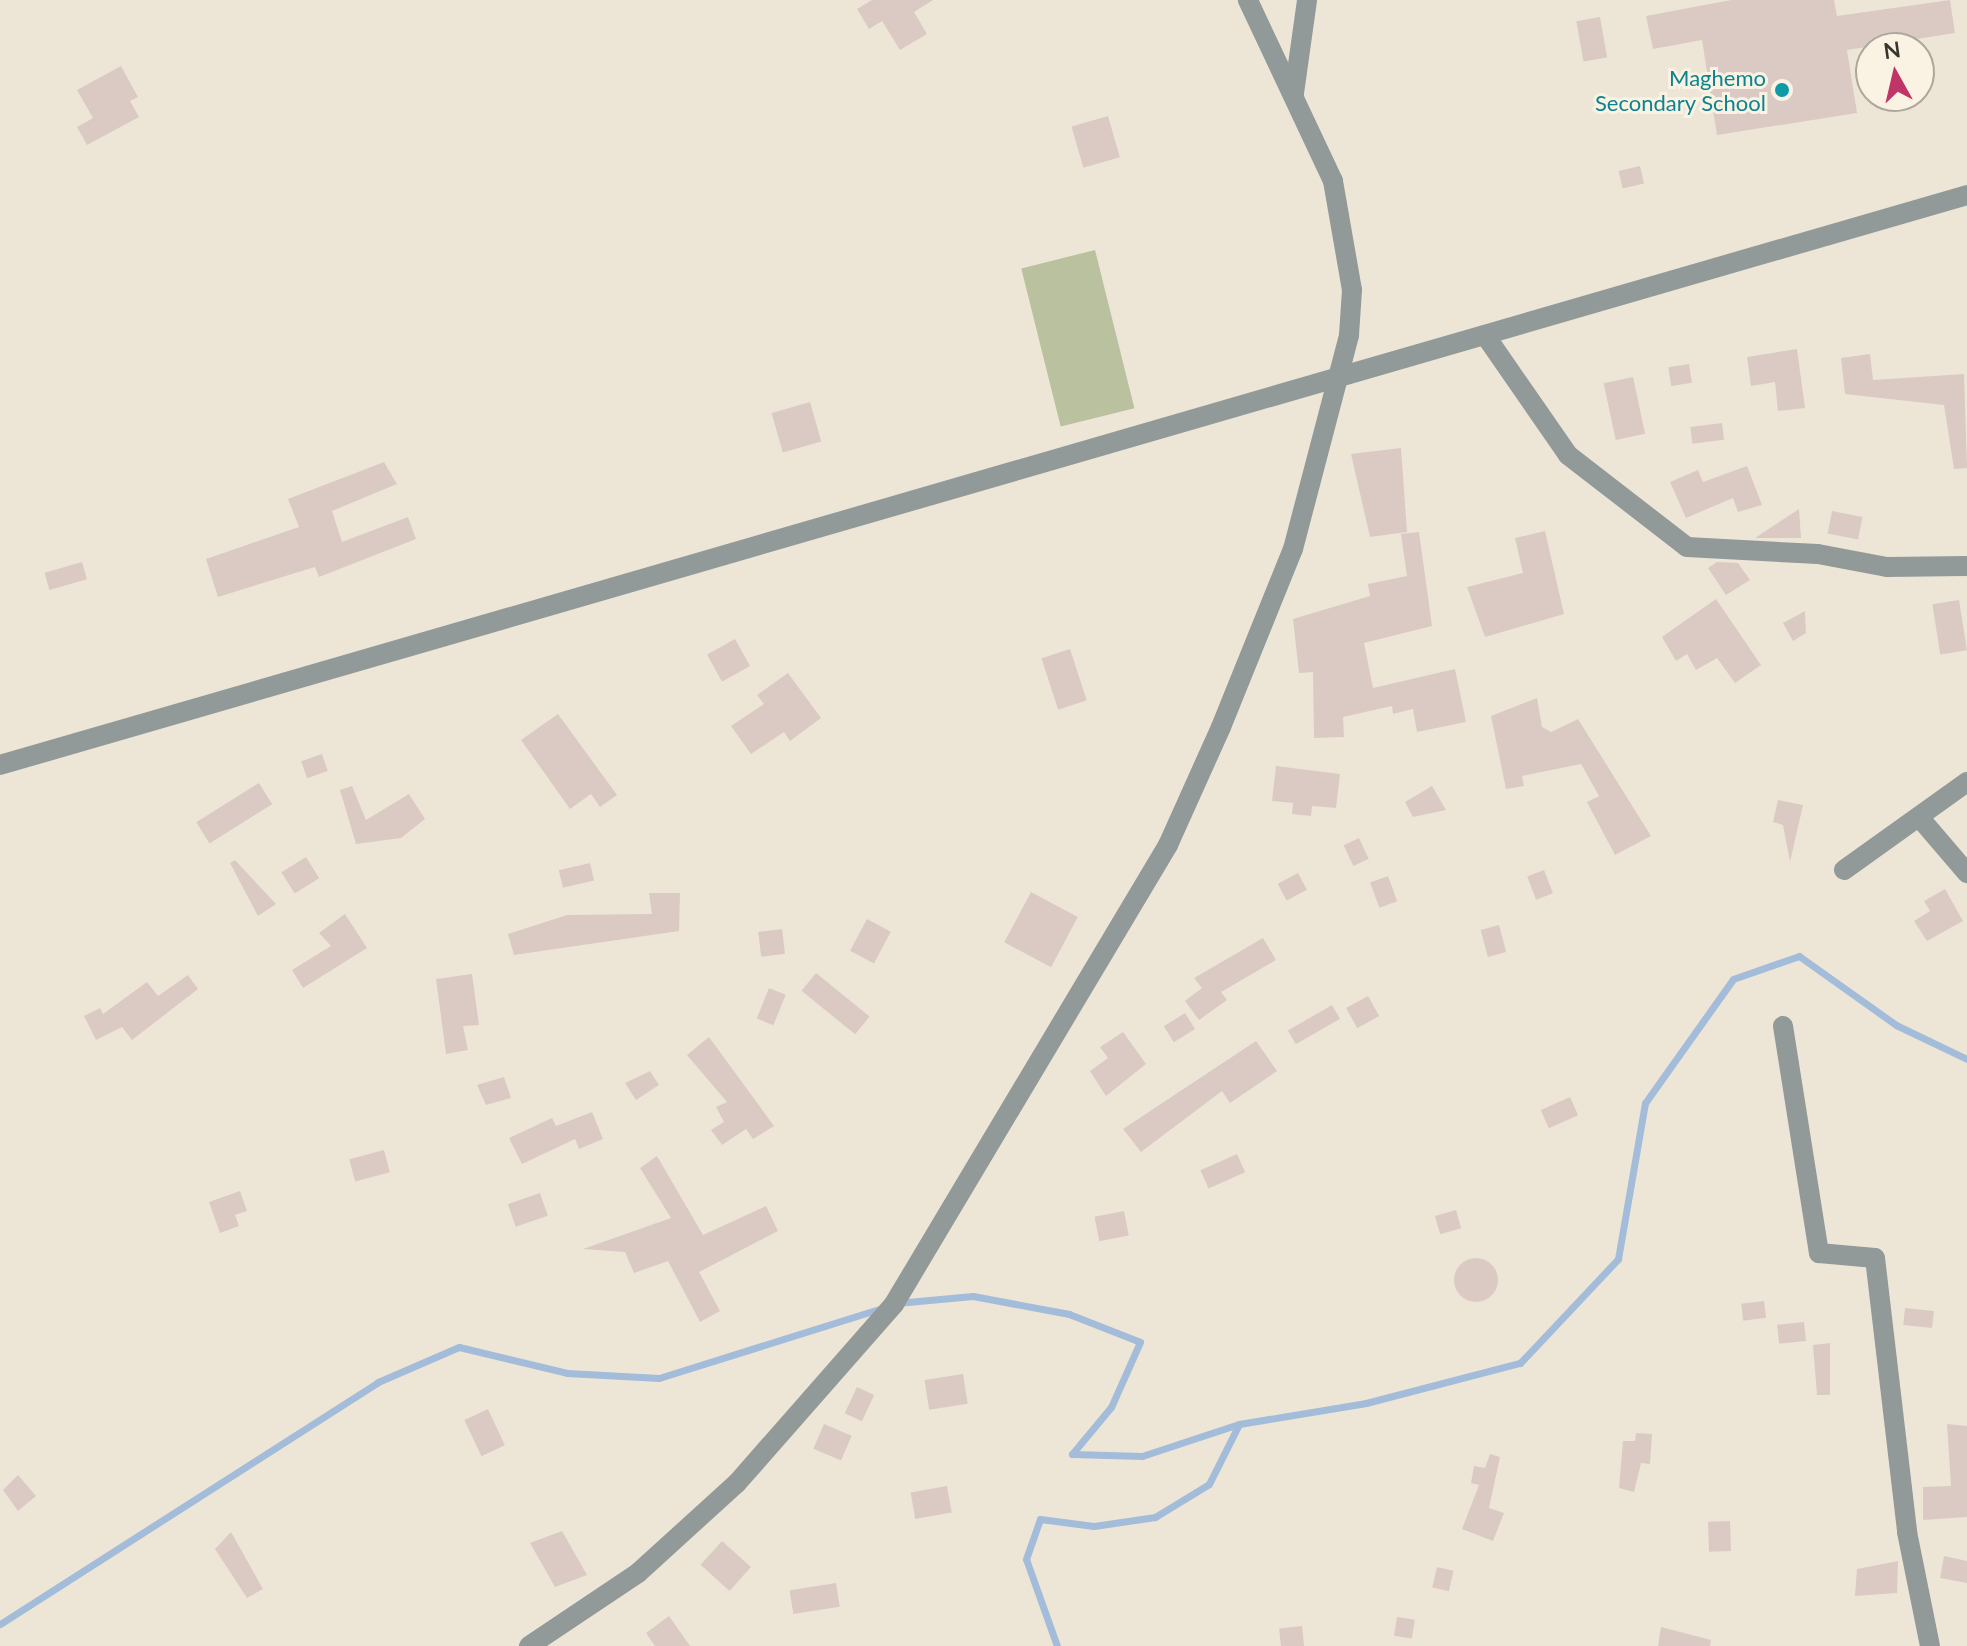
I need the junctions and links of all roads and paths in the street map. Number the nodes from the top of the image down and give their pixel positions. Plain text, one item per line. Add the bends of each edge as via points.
1 (1248, 0) edge
2 (1307, 0) edge
3 (1294, 93) junction
4 (1967, 195) edge
5 (1485, 335) junction
6 (1337, 374) junction
7 (1967, 566) edge
8 (0, 765) edge
9 (1967, 782) edge
10 (1919, 817) junction
11 (1844, 870) dead end
12 (1967, 873) edge
13 (1783, 1026) dead end
14 (529, 1646) edge
15 (1930, 1646) edge

1 - 3 street
2 - 3 street
3 - 6 street via 1333,181 1347,238 1349,335
4 - 5 street
5 - 6 street
5 - 7 street via 1568,455 1687,547 1818,554 1887,567
6 - 8 street
6 - 14 street via 1293,549 1168,845 894,1304 737,1483 638,1573
9 - 10 street
10 - 11 street
10 - 12 street
13 - 15 street via 1819,1253 1875,1258 1907,1532

